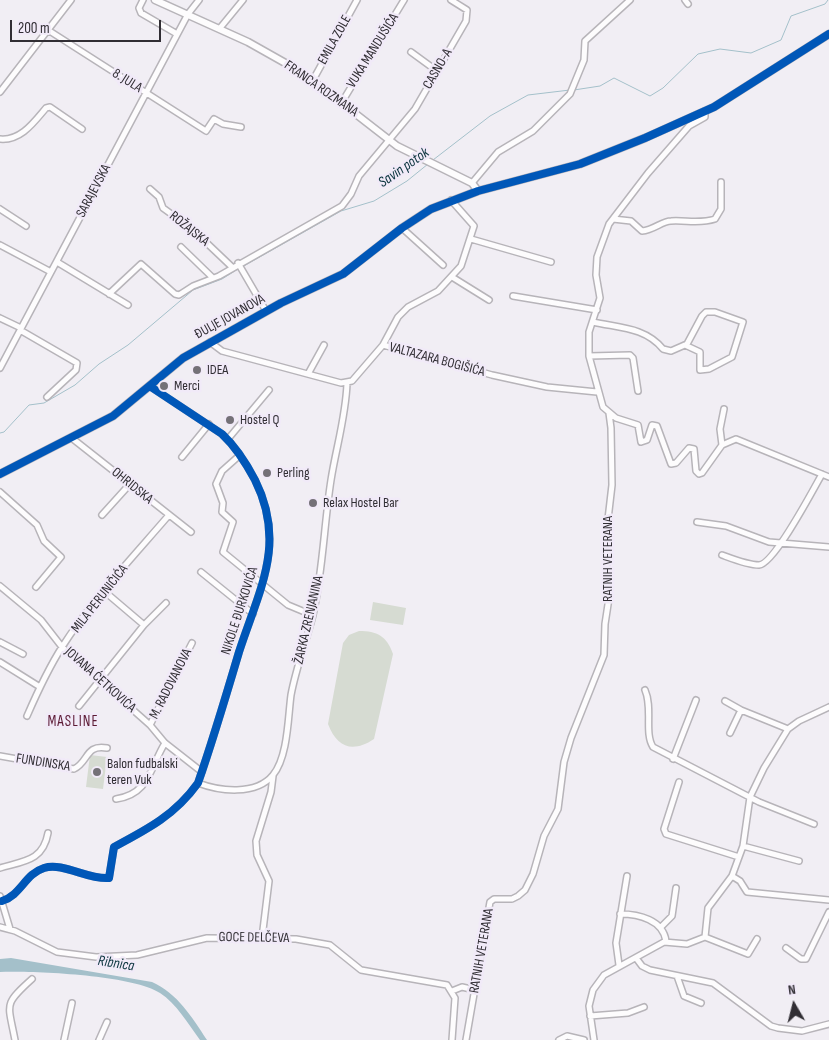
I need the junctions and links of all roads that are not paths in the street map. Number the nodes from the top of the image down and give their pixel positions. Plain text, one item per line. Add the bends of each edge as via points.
1 (71, 0) edge
2 (143, 0) edge
3 (155, 0) edge
4 (199, 0) edge
5 (243, 0) edge
6 (357, 0) edge
7 (404, 0) edge
8 (450, 0) edge
9 (630, 0) edge
10 (188, 14) junction
11 (220, 28) junction
12 (48, 30) junction
13 (177, 34) junction
14 (829, 34) edge
15 (411, 52) dead end
16 (437, 71) junction
17 (312, 80) junction
18 (0, 92) edge
19 (146, 93) junction
20 (342, 102) junction
21 (705, 111) junction
22 (241, 127) dead end
23 (82, 128) dead end
24 (0, 139) edge
25 (390, 141) junction
26 (721, 182) dead end
27 (472, 183) junction
28 (150, 189) dead end
29 (478, 191) junction
30 (451, 200) junction
31 (0, 209) edge
32 (613, 219) junction
33 (26, 226) dead end
34 (402, 228) junction
35 (471, 239) junction
36 (0, 246) edge
37 (181, 247) dead end
38 (57, 262) junction
39 (550, 262) dead end
40 (443, 265) dead end
41 (232, 267) junction
42 (240, 267) junction
43 (51, 272) junction
44 (452, 276) junction
45 (213, 278) junction
46 (109, 294) junction
47 (513, 296) dead end
48 (489, 300) dead end
49 (128, 306) dead end
50 (597, 310) junction
51 (266, 311) junction
52 (0, 318) edge
53 (593, 322) junction
54 (21, 329) junction
55 (210, 342) junction
56 (324, 345) dead end
57 (383, 345) junction
58 (685, 345) junction
59 (589, 356) junction
60 (0, 368) edge
61 (308, 374) junction
62 (347, 383) junction
63 (151, 387) junction
64 (269, 390) dead end
65 (638, 391) dead end
66 (597, 392) junction
67 (47, 397) dead end
68 (724, 409) dead end
69 (609, 413) junction
70 (209, 424) junction
71 (73, 439) junction
72 (228, 439) junction
73 (722, 445) junction
74 (240, 455) junction
75 (182, 457) dead end
76 (822, 474) junction
77 (1, 475) edge
78 (829, 477) edge
79 (130, 484) junction
80 (0, 492) edge
81 (102, 515) dead end
82 (168, 515) junction
83 (697, 522) dead end
84 (192, 532) dead end
85 (782, 543) junction
86 (829, 547) edge
87 (722, 555) dead end
88 (201, 572) dead end
89 (0, 586) edge
90 (263, 586) junction
91 (36, 587) dead end
92 (104, 592) junction
93 (166, 603) dead end
94 (253, 614) junction
95 (312, 615) junction
96 (144, 625) junction
97 (0, 642) edge
98 (192, 643) dead end
99 (62, 647) junction
100 (23, 654) dead end
101 (0, 662) edge
102 (99, 681) junction
103 (40, 688) junction
104 (645, 690) dead end
105 (696, 700) dead end
106 (724, 701) dead end
107 (79, 706) dead end
108 (829, 707) edge
109 (741, 710) junction
110 (27, 716) dead end
111 (150, 726) junction
112 (788, 729) junction
113 (730, 733) dead end
114 (165, 743) junction
115 (107, 748) dead end
116 (0, 756) edge
117 (673, 759) junction
118 (202, 772) junction
119 (273, 776) junction
120 (679, 782) dead end
121 (198, 783) junction
122 (750, 797) junction
123 (116, 799) dead end
124 (814, 824) dead end
125 (48, 833) dead end
126 (743, 846) junction
127 (738, 857) junction
128 (799, 862) dead end
129 (0, 868) edge
130 (627, 876) dead end
131 (732, 876) junction
132 (676, 888) dead end
133 (1, 899) edge
134 (829, 900) edge
135 (829, 912) edge
136 (620, 914) junction
137 (0, 927) edge
138 (661, 927) junction
139 (10, 929) junction
140 (705, 937) junction
141 (262, 938) junction
142 (757, 939) dead end
143 (666, 941) junction
144 (786, 948) dead end
145 (636, 958) junction
146 (619, 965) junction
147 (678, 976) junction
148 (32, 979) dead end
149 (475, 990) junction
150 (452, 991) junction
151 (72, 1003) dead end
152 (701, 1003) dead end
153 (644, 1006) dead end
154 (590, 1016) junction
155 (107, 1022) dead end
156 (829, 1024) edge
157 (15, 1040) edge
158 (64, 1040) edge
159 (99, 1040) edge
160 (452, 1040) edge
161 (466, 1040) edge
162 (559, 1040) edge
163 (584, 1040) edge
164 (594, 1040) edge

1 - 12 street
2 - 13 street via 139,8 141,13
3 - 10 street, FRANCA ROZMANA
4 - 10 street
5 - 11 street
6 - 17 street, EMILA ZOLE
7 - 20 street, VUKA MANDUŠIĆA
8 - 16 street, CASNO-A via 465,8 468,18
9 - 27 street via 585,41 584,60 571,91 532,131 498,152
10 - 11 street, FRANCA ROZMANA
10 - 13 street, SARAJEVSKA
11 - 17 street, FRANCA ROZMANA
12 - 18 street
12 - 19 street, 8. JULA
13 - 19 street, SARAJEVSKA
14 - 21 street, ĐULJE JOVANOVA via 742,92
15 - 16 street
16 - 25 street, CASNO-A via 415,109
17 - 20 street, FRANCA ROZMANA
19 - 22 street, 8. JULA via 206,131 214,119
19 - 38 street, SARAJEVSKA
20 - 25 street, FRANCA ROZMANA
21 - 29 street, ĐULJE JOVANOVA via 580,164
21 - 32 street, RATNIH VETERANA via 705,117 689,126
23 - 24 street via 50,107 20,135
25 - 27 street, FRANCA ROZMANA
25 - 42 street, CASNO-A via 359,176 342,206
26 - 32 street via 721,209 715,220 669,221 655,229 642,231 631,221
27 - 29 street, FRANCA ROZMANA
28 - 41 street, ROŽAJSKA via 159,197 163,208 192,229
29 - 30 street, ĐULJE JOVANOVA
30 - 34 street, ĐULJE JOVANOVA
30 - 35 street via 474,226
31 - 33 street
32 - 50 street, RATNIH VETERANA via 597,257 600,298
34 - 40 street
34 - 51 street, ĐULJE JOVANOVA via 343,274
35 - 39 street
35 - 44 street via 464,261
36 - 43 street
37 - 45 street
38 - 43 street, SARAJEVSKA
38 - 46 street
41 - 42 street, CASNO-A
41 - 45 street, CASNO-A
42 - 51 street
43 - 54 street, SARAJEVSKA
44 - 48 street
44 - 57 street via 438,291 408,307 398,317
45 - 46 street, CASNO-A via 176,295 140,264
46 - 49 street
47 - 50 street
50 - 53 street, RATNIH VETERANA
51 - 55 street, ĐULJE JOVANOVA
52 - 54 street
53 - 58 street via 642,332 668,351
53 - 59 street, RATNIH VETERANA via 589,332
54 - 60 street, SARAJEVSKA
54 - 67 street via 77,363 76,370
55 - 61 street via 222,351
55 - 63 street, ĐULJE JOVANOVA via 183,358
56 - 61 street
57 - 62 street, VALTAZARA BOGIŠIĆA
57 - 66 street, VALTAZARA BOGIŠIĆA via 492,375 547,387
58 - 58 street via 706,312 743,322 732,358 715,367 700,370 700,352
59 - 65 street via 630,354
59 - 66 street, RATNIH VETERANA
61 - 62 street
62 - 95 street, ŽARKA ZRENJANINA
63 - 70 street, NIKOLE ĐURKOVIĆA
63 - 71 street, ĐULJE JOVANOVA via 113,416
64 - 72 street
66 - 69 street, RATNIH VETERANA via 603,408
68 - 73 street via 720,430
69 - 73 street via 636,424 643,442 647,440 651,426 658,426 671,464 676,463 689,448 694,449 699,474
69 - 149 street, RATNIH VETERANA via 612,485 605,545 609,598 604,655 571,738 558,809 544,836 533,874 518,896 490,902
70 - 72 street, NIKOLE ĐURKOVIĆA
70 - 75 street
71 - 77 street, ĐULJE JOVANOVA
71 - 79 street, OHRIDSKA
72 - 74 street, NIKOLE ĐURKOVIĆA
73 - 76 street via 730,440 739,440
74 - 90 street, NIKOLE ĐURKOVIĆA via 262,494 269,522 270,545
74 - 90 street via 222,471 216,484 223,503 222,512 232,522 223,552
76 - 78 street
76 - 85 street
79 - 81 street
79 - 82 street, OHRIDSKA
80 - 91 street via 37,525 44,541 62,557
82 - 84 street, OHRIDSKA
82 - 92 street, MILA PERUNIČIĆA
83 - 85 street via 726,526 769,542
85 - 86 street
85 - 87 street via 761,565
88 - 94 street
89 - 99 street, JOVANA ĆETKOVIĆA via 41,620
90 - 94 street, NIKOLE ĐURKOVIĆA
90 - 95 street via 292,608
92 - 96 street
92 - 99 street, MILA PERUNIČIĆA
93 - 96 street
94 - 118 street, NIKOLE ĐURKOVIĆA
95 - 119 street, ŽARKA ZRENJANINA via 291,695 282,754
96 - 102 street
97 - 100 street
98 - 111 street, M. RADOVANOVA
99 - 102 street, JOVANA ĆETKOVIĆA
99 - 103 street, MILA PERUNIČIĆA
101 - 103 street
102 - 107 street
102 - 111 street, JOVANA ĆETKOVIĆA
103 - 110 street, MILA PERUNIČIĆA
104 - 117 street via 650,709 650,743
105 - 117 street
106 - 109 street
108 - 112 street
109 - 112 street
109 - 113 street
111 - 114 street, JOVANA ĆETKOVIĆA
112 - 122 street
114 - 118 street, JOVANA ĆETKOVIĆA
114 - 123 street via 144,784 131,796
115 - 116 street, FUNDINSKA via 99,746 92,749 74,769
117 - 122 street
118 - 121 street, NIKOLE ĐURKOVIĆA
119 - 121 street via 261,784 244,788 217,789
119 - 141 street, ŽARKA ZRENJANINA via 256,841 257,855 269,881
120 - 127 street via 664,829 666,834
121 - 133 street, NIKOLE ĐURKOVIĆA via 185,802 161,822 114,847 109,878 100,879 48,867 36,872 15,895
122 - 124 street
122 - 126 street
125 - 129 street via 47,843 34,858
126 - 127 street
126 - 128 street
127 - 131 street
130 - 136 street
131 - 134 street via 751,893
131 - 140 street via 708,908
132 - 138 street via 672,916
133 - 139 street
135 - 144 street via 806,959
136 - 138 street via 645,918
136 - 146 street via 616,943
137 - 139 street, GOCE DELČEVA
138 - 143 street
139 - 141 street, GOCE DELČEVA via 57,952 96,957 137,955 207,938
140 - 142 street via 748,954
140 - 143 street via 687,944
141 - 150 street, GOCE DELČEVA via 321,942 330,945 361,970 442,984
143 - 145 street
145 - 146 street
145 - 147 street via 645,969
146 - 154 street via 604,975 596,986 591,996
147 - 152 street via 684,996
147 - 156 street via 717,985 771,1026 806,1031
148 - 157 street via 11,998 9,1009
149 - 150 street via 462,987
149 - 161 street, RATNIH VETERANA
150 - 160 street via 455,1002
151 - 158 street
153 - 154 street via 628,1013
154 - 164 street
155 - 159 street
162 - 163 street via 567,1036

